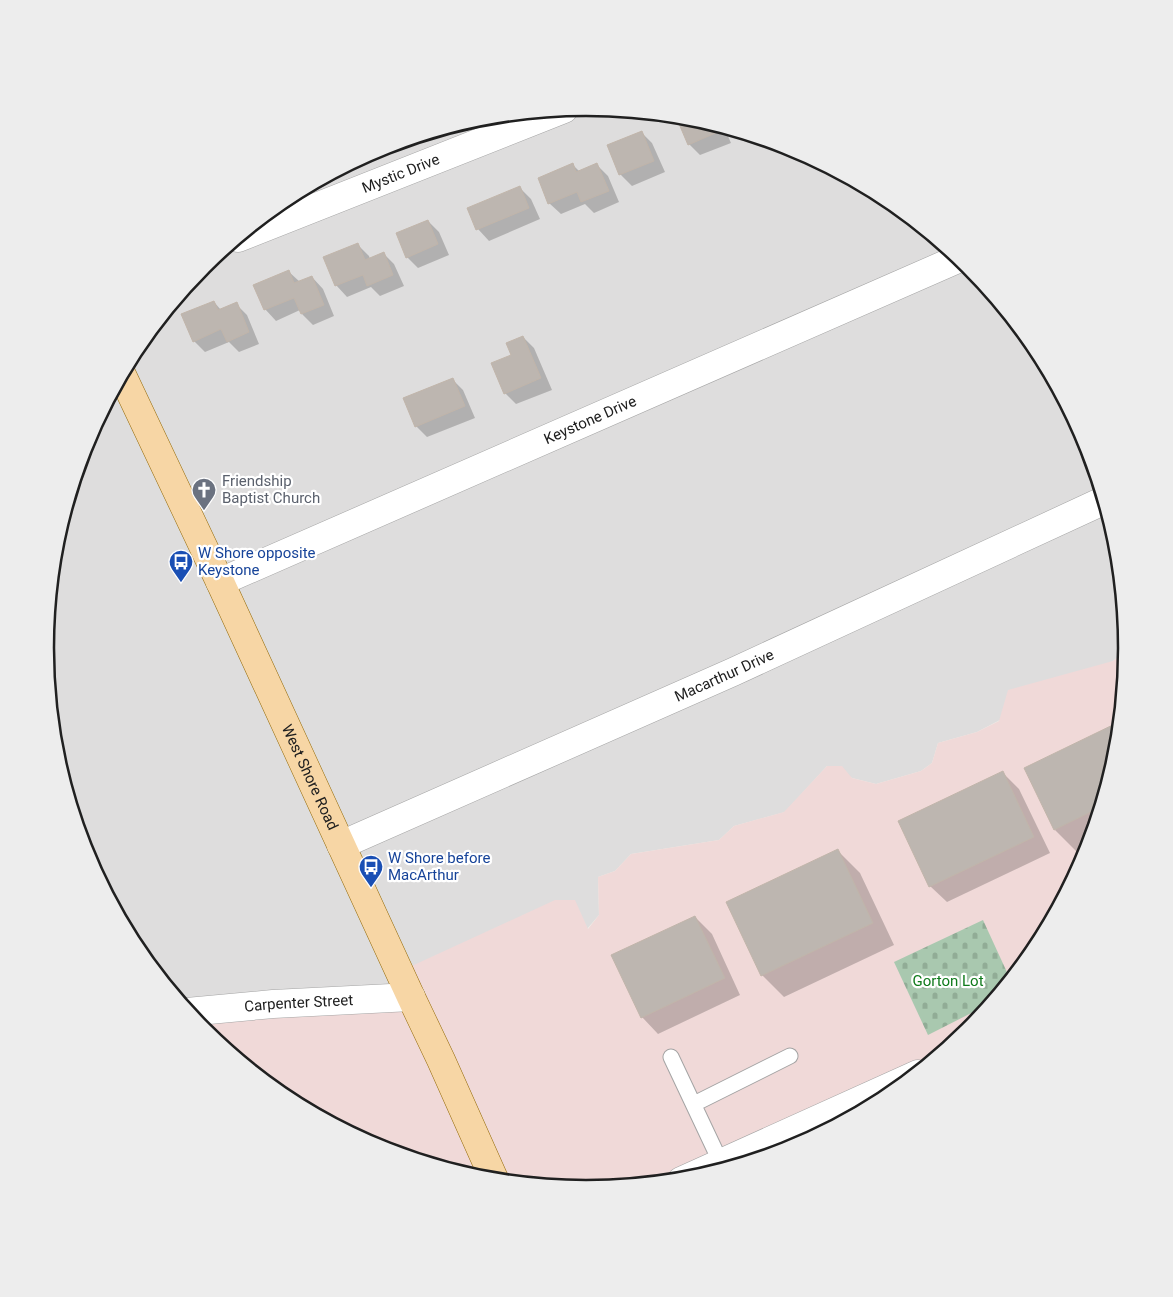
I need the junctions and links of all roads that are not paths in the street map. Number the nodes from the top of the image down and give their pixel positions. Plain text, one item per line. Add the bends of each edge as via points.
1 (542, 118) edge
2 (256, 231) edge
3 (952, 261) edge
4 (125, 382) edge
5 (1099, 503) edge
6 (220, 582) junction
7 (341, 845) junction
8 (410, 997) junction
9 (197, 1011) edge
10 (790, 1056) dead end
11 (671, 1057) dead end
12 (886, 1088) edge
13 (694, 1104) junction
14 (721, 1162) junction
15 (714, 1165) edge
16 (491, 1172) edge

1 - 2 street, Mystic Drive
3 - 6 street, Keystone Drive
4 - 6 main road, West Shore Road
5 - 7 street, Macarthur Drive via 733,672
6 - 7 main road, West Shore Road
7 - 8 main road, West Shore Road
8 - 9 street, Carpenter Street
8 - 16 main road, West Shore Road
10 - 13 lane
11 - 13 lane
12 - 14 street
13 - 14 lane
14 - 15 street

